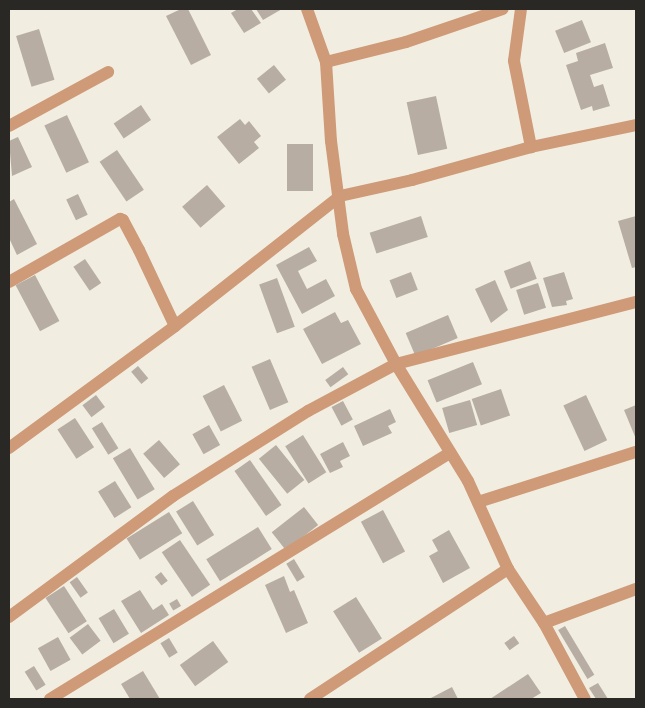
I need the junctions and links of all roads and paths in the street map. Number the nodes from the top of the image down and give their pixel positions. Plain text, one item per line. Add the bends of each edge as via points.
1 (308, 9) edge
2 (503, 9) edge
3 (521, 9) edge
4 (326, 62) junction
5 (108, 72) dead end
6 (9, 126) edge
7 (636, 126) edge
8 (531, 147) junction
9 (340, 196) junction
10 (9, 282) edge
11 (636, 302) edge
12 (175, 326) junction
13 (396, 364) junction
14 (9, 448) edge
15 (636, 452) edge
16 (450, 453) junction
17 (478, 502) junction
18 (508, 569) junction
19 (636, 589) edge
20 (9, 617) edge
21 (544, 623) junction
22 (50, 699) edge
23 (310, 699) edge
24 (585, 699) edge

1 - 4 street
2 - 4 street via 406,42
3 - 8 street via 514,61
4 - 9 street via 331,142
5 - 6 street
7 - 8 street
8 - 9 street
9 - 12 street
9 - 13 street via 343,234 356,289
10 - 12 street via 120,219 135,242
11 - 13 street
12 - 14 street
13 - 16 street
13 - 20 street via 308,411 173,496
15 - 17 street
16 - 17 street
16 - 22 street
17 - 18 street
18 - 21 street
18 - 23 street
19 - 21 street
21 - 24 street

